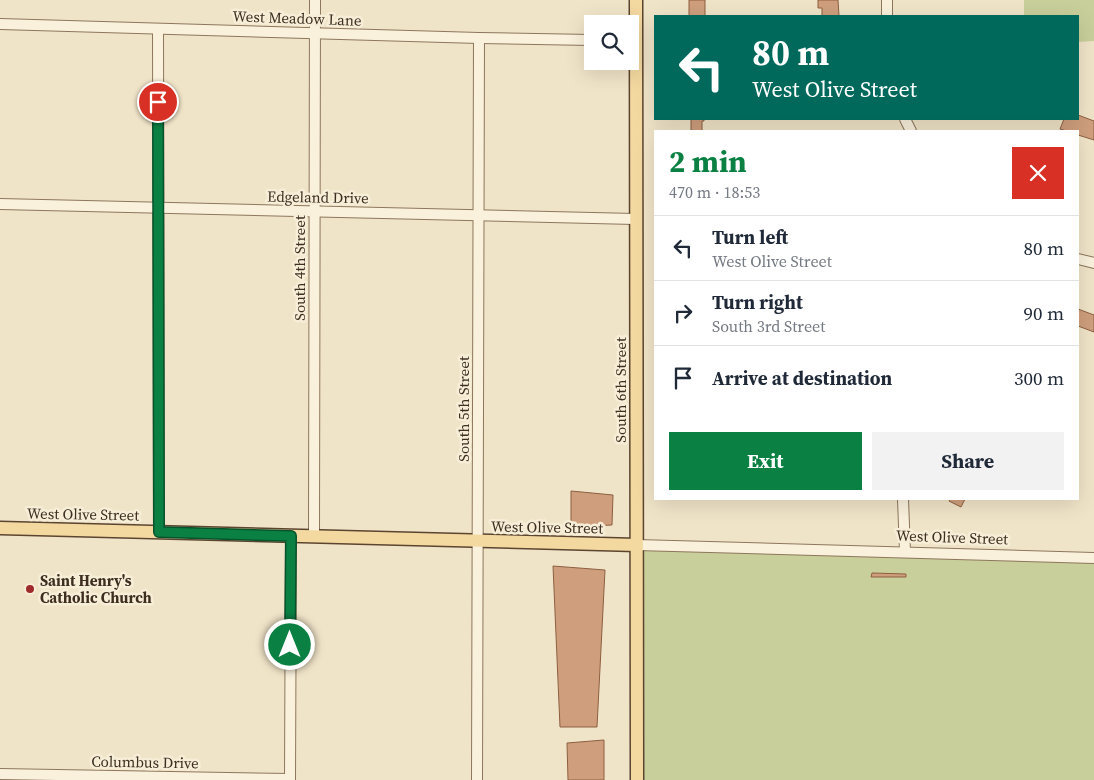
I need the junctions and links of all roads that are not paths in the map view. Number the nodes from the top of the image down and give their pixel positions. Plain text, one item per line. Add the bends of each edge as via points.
1 (315, 0) edge
2 (636, 0) edge
3 (887, 0) edge
4 (635, 15) edge
5 (887, 15) edge
6 (0, 24) edge
7 (158, 29) junction
8 (314, 33) junction
9 (479, 38) junction
10 (584, 40) edge
11 (633, 70) edge
12 (0, 204) edge
13 (159, 208) junction
14 (314, 212) junction
15 (478, 216) junction
16 (635, 220) junction
17 (1079, 258) edge
18 (1094, 263) edge
19 (903, 500) edge
20 (0, 528) edge
21 (159, 532) junction
22 (291, 536) junction
23 (314, 537) junction
24 (477, 541) junction
25 (637, 546) junction
26 (904, 552) junction
27 (1094, 558) edge
28 (0, 774) edge
29 (47, 777) edge
30 (290, 780) edge
31 (477, 780) edge
32 (636, 780) edge

1 - 8 street, South 4th Street
2 - 4 main road, South 6th Street
3 - 5 street
6 - 7 street, West Meadow Lane
7 - 8 street, West Meadow Lane
7 - 13 street
8 - 9 street, West Meadow Lane
8 - 14 street, South 4th Street
9 - 10 street, West Meadow Lane
9 - 15 street, South 5th Street
11 - 16 main road, South 6th Street
12 - 13 street, Edgeland Drive
13 - 14 street, Edgeland Drive
13 - 21 street
14 - 15 street, Edgeland Drive
14 - 23 street, South 4th Street
15 - 16 street, Edgeland Drive
15 - 24 street, South 5th Street
16 - 25 main road, South 6th Street
17 - 18 street
19 - 26 street
20 - 21 main road, West Olive Street
21 - 22 main road, West Olive Street
22 - 23 main road, West Olive Street
22 - 30 street
23 - 24 main road, West Olive Street
24 - 25 main road, West Olive Street
24 - 31 street, South 5th Street
25 - 26 street, West Olive Street
25 - 32 main road, South 6th Street
26 - 27 street, West Olive Street
28 - 29 street, Columbus Drive
29 - 30 street, Columbus Drive

